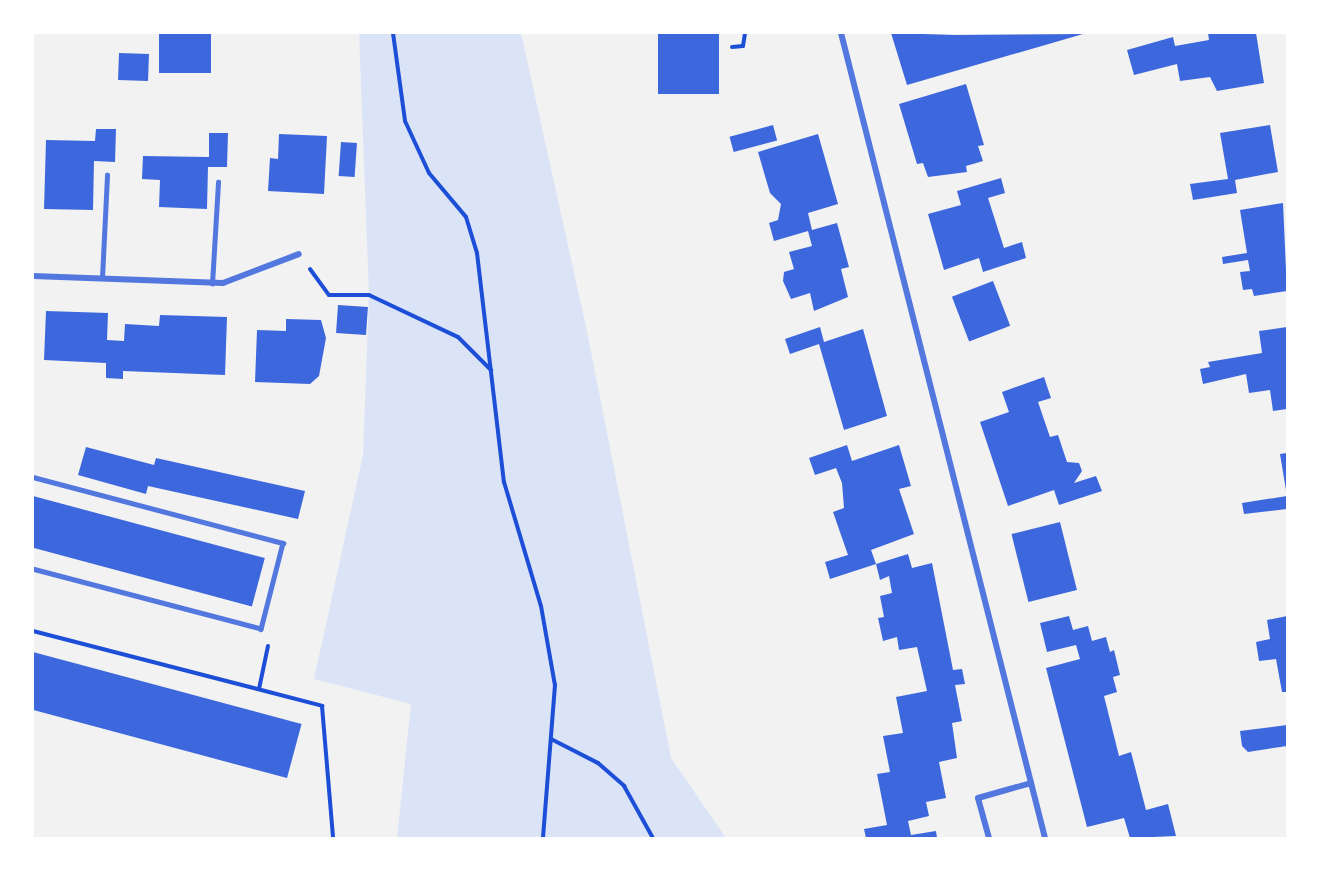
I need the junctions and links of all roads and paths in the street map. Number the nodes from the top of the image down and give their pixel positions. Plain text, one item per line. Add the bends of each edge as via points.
1 (393, 33) edge
2 (745, 33) edge
3 (840, 33) edge
4 (732, 47) dead end
5 (107, 176) dead end
6 (218, 182) dead end
7 (299, 254) joint
8 (33, 276) edge
9 (102, 278) junction
10 (212, 284) junction
11 (491, 370) junction
12 (33, 477) edge
13 (33, 569) edge
14 (261, 629) junction
15 (33, 631) edge
16 (259, 689) junction
17 (551, 739) junction
18 (1031, 783) junction
19 (333, 838) edge
20 (543, 838) edge
21 (653, 838) edge
22 (989, 838) edge
23 (1045, 838) edge

1 - 11 path via 405,121 429,173 466,217 477,253
2 - 4 path via 743,46
3 - 18 street
5 - 9 lane
6 - 10 lane
7 - 10 street
7 - 11 path via 329,295 369,295 458,338
8 - 9 street
9 - 10 street
11 - 17 path via 504,482 541,606 555,685
12 - 14 lane via 283,543
13 - 14 lane
14 - 16 path via 269,649
15 - 16 path
16 - 19 path via 322,706
17 - 20 path
17 - 21 path via 598,763 624,786
18 - 22 street via 978,798
18 - 23 street

